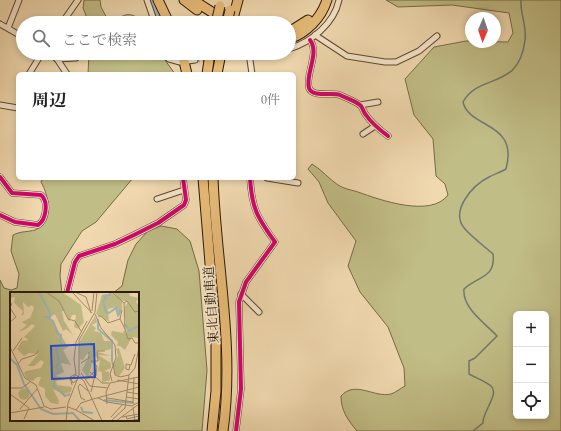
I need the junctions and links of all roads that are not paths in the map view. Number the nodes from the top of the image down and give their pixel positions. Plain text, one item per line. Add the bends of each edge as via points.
1 (19, 0) edge
2 (78, 0) edge
3 (146, 0) edge
4 (158, 0) edge
5 (184, 0) edge
6 (194, 0) edge
7 (233, 0) edge
8 (238, 0) edge
9 (322, 0) edge
10 (328, 0) edge
11 (339, 0) edge
12 (221, 3) edge
13 (232, 11) junction
14 (67, 16) edge
15 (152, 16) edge
16 (166, 16) edge
17 (206, 16) edge
18 (218, 16) edge
19 (218, 16) edge
20 (231, 16) edge
21 (0, 24) edge
22 (8, 28) junction
23 (296, 30) edge
24 (16, 33) edge
25 (315, 35) junction
26 (296, 36) edge
27 (437, 36) dead end
28 (310, 40) junction
29 (296, 46) edge
30 (38, 60) edge
31 (58, 60) edge
32 (184, 60) edge
33 (209, 60) edge
34 (220, 60) edge
35 (226, 60) edge
36 (250, 60) edge
37 (30, 72) edge
38 (66, 72) edge
39 (187, 72) edge
40 (207, 72) edge
41 (217, 72) edge
42 (223, 72) edge
43 (252, 72) edge
44 (378, 102) dead end
45 (0, 105) edge
46 (360, 105) junction
47 (16, 108) edge
48 (375, 126) junction
49 (364, 134) dead end
50 (388, 136) dead end
51 (0, 177) edge
52 (183, 180) edge
53 (197, 180) edge
54 (203, 180) edge
55 (213, 180) edge
56 (250, 180) edge
57 (279, 180) edge
58 (298, 183) dead end
59 (184, 190) junction
60 (157, 199) dead end
61 (0, 215) edge
62 (67, 292) edge
63 (241, 294) junction
64 (260, 312) dead end
65 (214, 313) junction
66 (212, 431) edge
67 (223, 431) edge
68 (236, 431) edge

1 - 22 street
2 - 14 street
3 - 15 street
4 - 16 highway
5 - 17 highway
6 - 19 highway
7 - 13 highway
8 - 13 highway
9 - 23 highway via 312,16
10 - 26 highway via 315,22
11 - 25 street via 330,20
12 - 18 highway, bridge
13 - 20 highway, bridge
21 - 22 street
22 - 24 street
25 - 27 street via 347,56 396,62 419,51
25 - 28 street
28 - 29 street
28 - 46 street via 313,46 309,88 311,91 339,94
30 - 37 street
31 - 38 street
32 - 39 highway
33 - 40 highway
34 - 41 highway
35 - 42 highway
36 - 43 street
44 - 46 street
45 - 47 street
46 - 48 street
48 - 49 street
48 - 50 street
51 - 61 street via 12,193 41,195 45,203 44,216 38,225 15,222
52 - 59 street
53 - 65 highway
54 - 65 highway, 東北自動車道
55 - 67 highway, 東北自動車道 via 227,337 227,392
56 - 63 street via 256,215 275,242 249,278
57 - 58 street
59 - 60 street
59 - 62 street via 184,204 158,223 115,244 79,256
63 - 64 street
63 - 68 street via 238,309 242,389
65 - 66 highway, 東北自動車道 via 217,364

